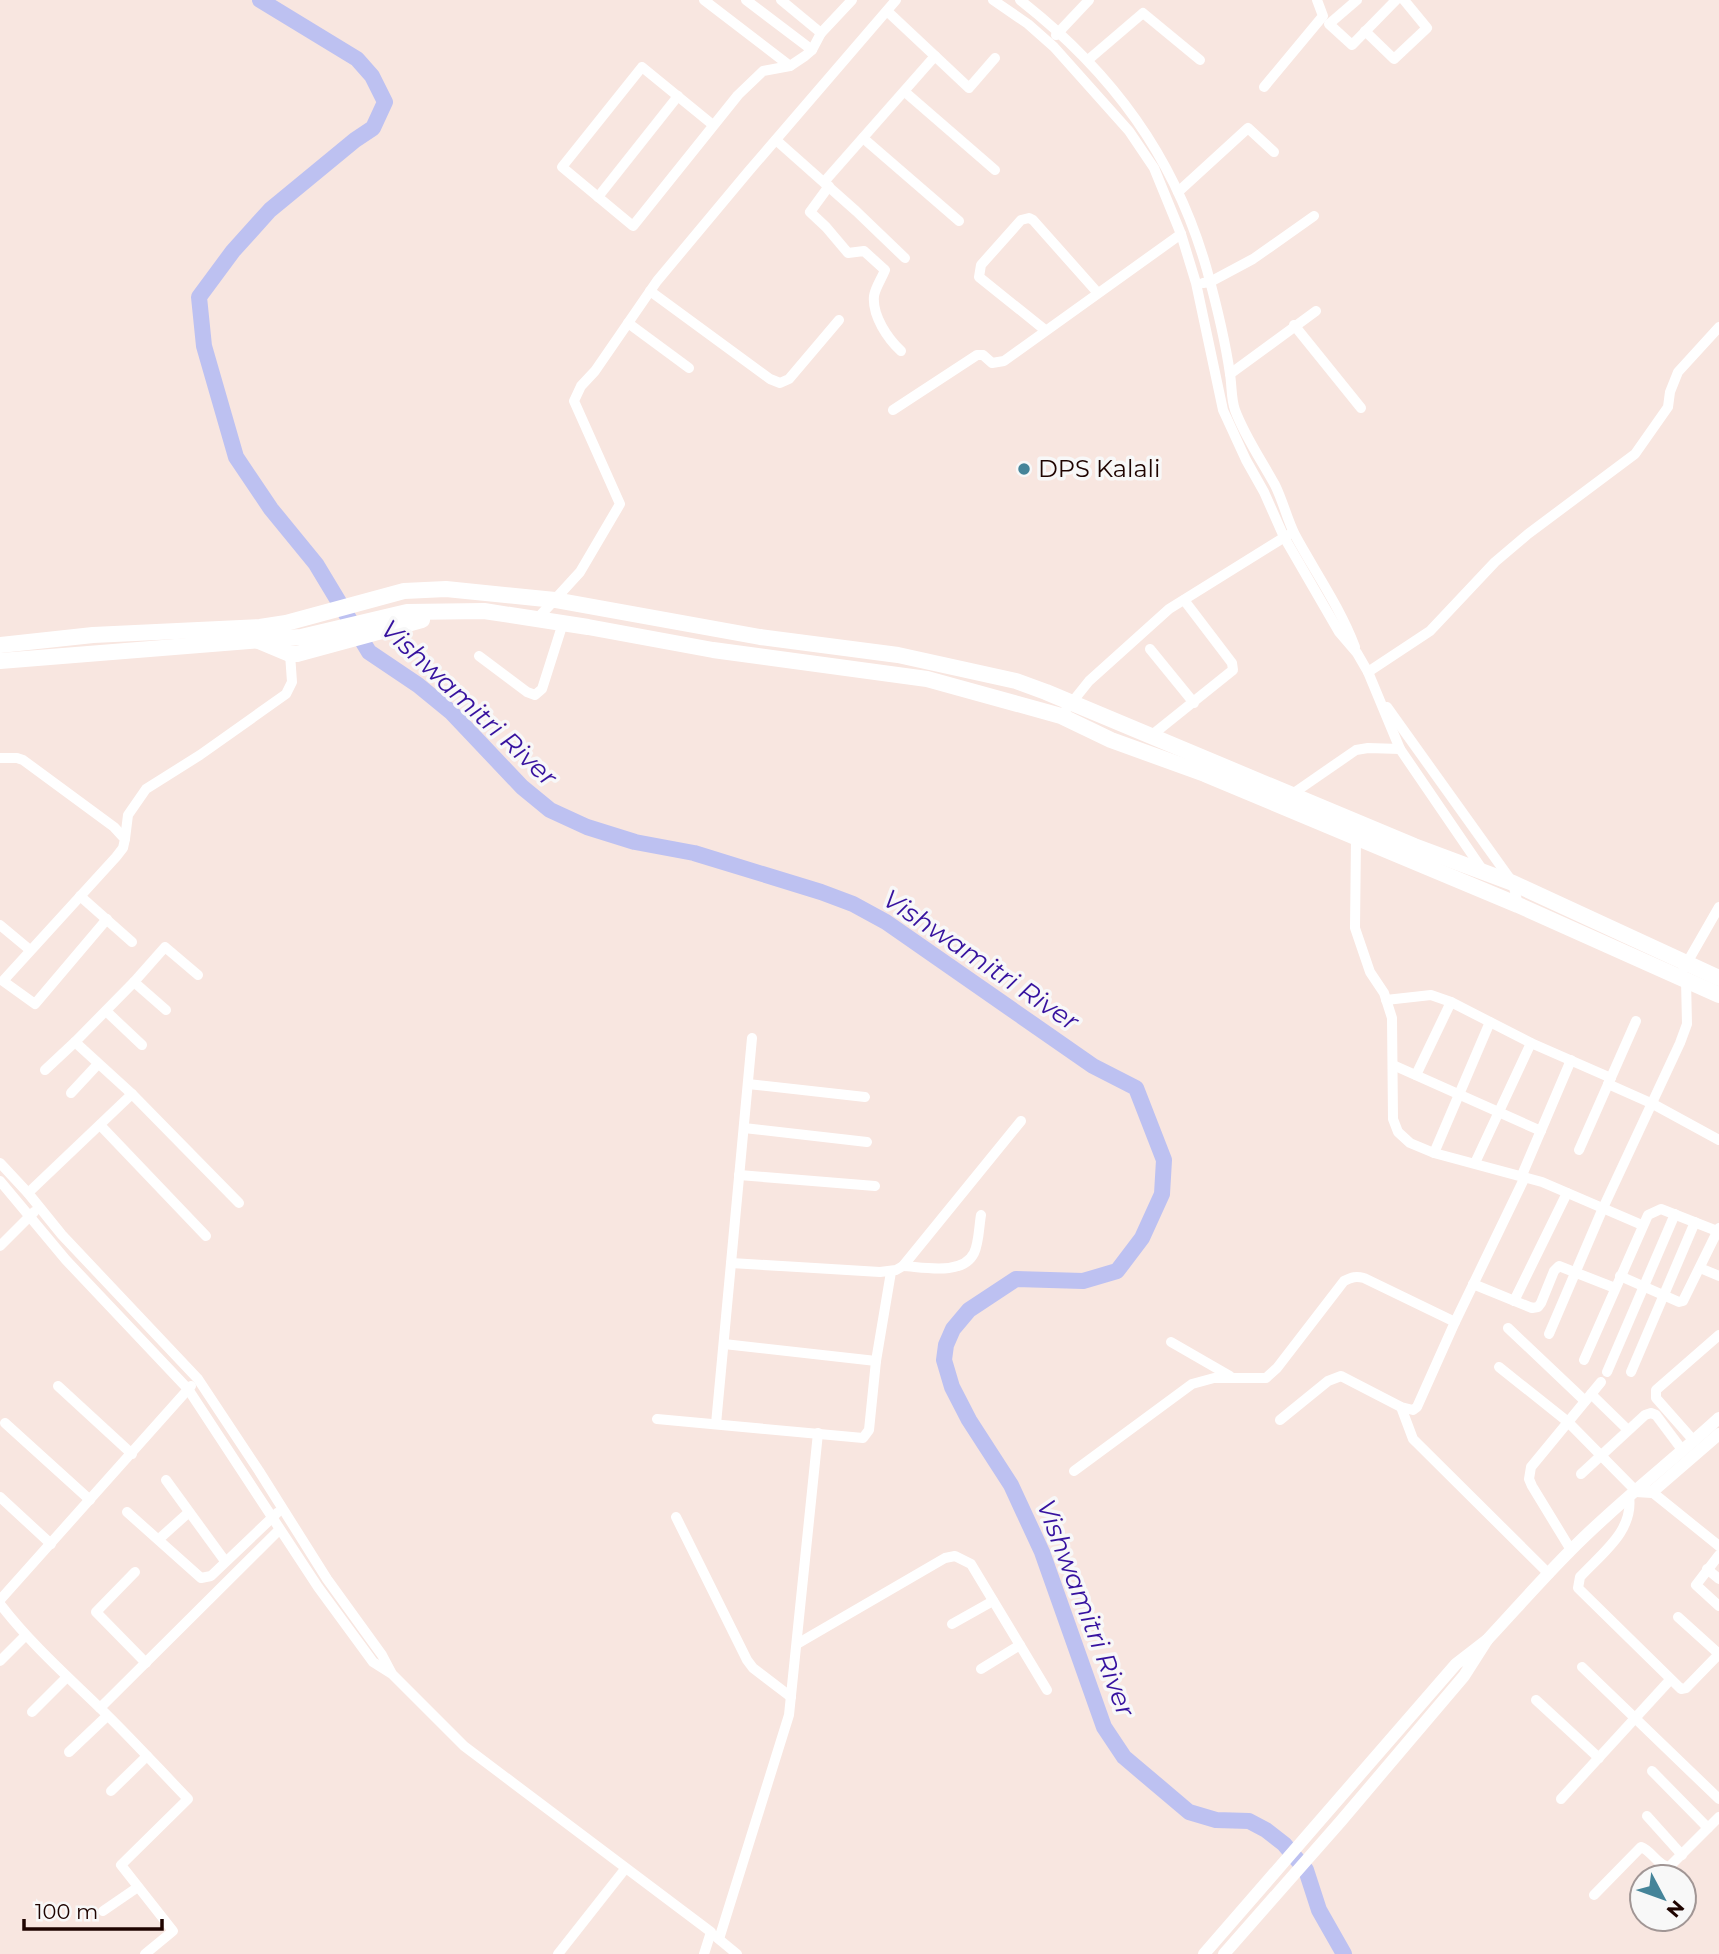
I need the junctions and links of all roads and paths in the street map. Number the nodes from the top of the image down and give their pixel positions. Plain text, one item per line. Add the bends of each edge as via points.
1 (704, 0) edge
2 (746, 0) edge
3 (780, 0) edge
4 (852, 0) edge
5 (897, 0) edge
6 (993, 0) edge
7 (1020, 0) edge
8 (1089, 0) edge
9 (1317, 0) edge
10 (1357, 0) edge
11 (1396, 0) edge
12 (1404, 0) edge
13 (887, 11) junction
14 (1326, 20) junction
15 (1060, 31) junction
16 (1365, 31) junction
17 (821, 33) junction
18 (1048, 41) junction
19 (812, 50) junction
20 (936, 56) junction
21 (995, 58) dead end
22 (1088, 60) junction
23 (1200, 60) dead end
24 (790, 66) junction
25 (1264, 87) dead end
26 (905, 92) junction
27 (678, 96) junction
28 (713, 125) junction
29 (863, 138) junction
30 (776, 141) junction
31 (1273, 152) dead end
32 (995, 170) dead end
33 (826, 184) junction
34 (1178, 192) junction
35 (598, 197) junction
36 (1314, 216) dead end
37 (959, 221) dead end
38 (1181, 234) junction
39 (905, 258) dead end
40 (1210, 282) junction
41 (1196, 283) junction
42 (650, 291) junction
43 (1097, 292) junction
44 (1316, 311) dead end
45 (839, 320) dead end
46 (628, 323) junction
47 (1294, 326) junction
48 (1719, 327) edge
49 (1045, 330) junction
50 (901, 351) dead end
51 (689, 368) dead end
52 (1230, 374) junction
53 (1361, 408) dead end
54 (893, 410) dead end
55 (1289, 534) junction
56 (555, 600) junction
57 (1184, 600) junction
58 (537, 619) junction
59 (563, 623) junction
60 (0, 645) edge
61 (298, 648) junction
62 (1150, 649) dead end
63 (479, 656) dead end
64 (0, 661) edge
65 (1368, 671) junction
66 (1377, 693) junction
67 (1072, 703) junction
68 (1194, 703) junction
69 (1061, 716) junction
70 (1152, 735) junction
71 (1400, 749) junction
72 (0, 758) edge
73 (1284, 799) junction
74 (1356, 838) junction
75 (125, 839) junction
76 (1485, 872) junction
77 (1513, 883) junction
78 (80, 896) junction
79 (1518, 905) junction
80 (1719, 907) edge
81 (107, 919) junction
82 (0, 925) edge
83 (132, 942) dead end
84 (30, 950) junction
85 (1684, 973) junction
86 (198, 975) dead end
87 (1719, 978) edge
88 (1, 981) edge
89 (134, 982) junction
90 (1719, 995) edge
91 (1386, 1000) junction
92 (1451, 1002) junction
93 (166, 1010) dead end
94 (106, 1011) junction
95 (1636, 1021) dead end
96 (1490, 1022) junction
97 (752, 1038) dead end
98 (75, 1042) junction
99 (1531, 1043) junction
100 (142, 1045) dead end
101 (1571, 1060) junction
102 (99, 1063) junction
103 (1393, 1065) junction
104 (46, 1070) dead end
105 (1416, 1075) junction
106 (1610, 1081) junction
107 (748, 1084) junction
108 (71, 1093) dead end
109 (132, 1094) junction
110 (1459, 1095) junction
111 (865, 1097) dead end
112 (1653, 1104) junction
113 (1499, 1113) junction
114 (1021, 1121) dead end
115 (100, 1125) junction
116 (744, 1128) junction
117 (1541, 1131) junction
118 (1719, 1140) edge
119 (867, 1142) dead end
120 (1579, 1150) dead end
121 (1434, 1153) junction
122 (0, 1163) edge
123 (1475, 1163) junction
124 (739, 1175) junction
125 (1523, 1176) junction
126 (0, 1181) edge
127 (875, 1186) dead end
128 (28, 1193) junction
129 (1567, 1193) junction
130 (239, 1203) dead end
131 (39, 1207) junction
132 (1603, 1208) junction
133 (1675, 1214) junction
134 (981, 1215) dead end
135 (30, 1216) junction
136 (1695, 1222) junction
137 (1642, 1225) junction
138 (1718, 1229) edge
139 (206, 1236) dead end
140 (0, 1245) edge
141 (731, 1263) junction
142 (903, 1266) junction
143 (1700, 1268) junction
144 (891, 1272) junction
145 (1576, 1273) junction
146 (1620, 1276) junction
147 (1719, 1276) edge
148 (1473, 1284) junction
149 (1643, 1287) junction
150 (1615, 1288) junction
151 (1664, 1294) junction
152 (1514, 1301) junction
153 (1455, 1322) junction
154 (1508, 1328) dead end
155 (1549, 1334) dead end
156 (1719, 1335) edge
157 (1171, 1342) dead end
158 (724, 1344) junction
159 (1584, 1360) dead end
160 (876, 1361) junction
161 (1499, 1367) dead end
162 (1631, 1372) dead end
163 (198, 1378) junction
164 (1233, 1378) junction
165 (58, 1386) dead end
166 (188, 1390) junction
167 (1588, 1398) junction
168 (1401, 1407) junction
169 (1719, 1418) edge
170 (657, 1419) dead end
171 (1280, 1420) dead end
172 (1568, 1422) junction
173 (5, 1423) dead end
174 (716, 1424) junction
175 (1628, 1430) junction
176 (818, 1433) junction
177 (1719, 1434) edge
178 (1694, 1441) junction
179 (1683, 1451) junction
180 (132, 1454) junction
181 (1601, 1455) junction
182 (1074, 1471) dead end
183 (1581, 1474) dead end
184 (166, 1480) dead end
185 (1652, 1492) junction
186 (1633, 1493) junction
187 (0, 1497) edge
188 (90, 1500) junction
189 (282, 1509) junction
190 (127, 1512) dead end
191 (188, 1513) junction
192 (272, 1517) junction
193 (676, 1517) dead end
194 (279, 1530) junction
195 (159, 1539) junction
196 (51, 1544) junction
197 (1719, 1546) edge
198 (1571, 1550) junction
199 (1719, 1555) edge
200 (225, 1562) junction
201 (1707, 1569) junction
202 (135, 1572) dead end
203 (1549, 1574) junction
204 (1719, 1580) edge
205 (0, 1581) edge
206 (10, 1590) junction
207 (993, 1601) junction
208 (0, 1602) edge
209 (1719, 1606) edge
210 (1678, 1617) dead end
211 (952, 1624) dead end
212 (25, 1636) junction
213 (1487, 1640) junction
214 (797, 1644) junction
215 (1020, 1645) junction
216 (1719, 1654) edge
217 (0, 1661) edge
218 (146, 1663) junction
219 (1582, 1667) dead end
220 (981, 1669) dead end
221 (392, 1674) junction
222 (66, 1678) junction
223 (1670, 1680) junction
224 (1047, 1690) dead end
225 (791, 1696) junction
226 (1536, 1700) dead end
227 (32, 1712) dead end
228 (104, 1712) junction
229 (1635, 1718) junction
230 (69, 1752) dead end
231 (147, 1756) junction
232 (1598, 1758) junction
233 (1652, 1771) dead end
234 (111, 1791) dead end
235 (1560, 1799) dead end
236 (1719, 1799) edge
237 (1647, 1816) dead end
238 (1719, 1817) edge
239 (1708, 1828) junction
240 (1682, 1855) junction
241 (625, 1869) junction
242 (138, 1887) junction
243 (1594, 1895) dead end
244 (103, 1911) dead end
245 (715, 1935) junction
246 (145, 1954) edge
247 (558, 1954) edge
248 (705, 1954) edge
249 (737, 1954) edge
250 (1204, 1954) edge
251 (1224, 1954) edge

1 - 24 street
2 - 19 street
3 - 17 street
4 - 17 street
5 - 13 street
6 - 18 street
7 - 15 street
8 - 15 street
9 - 14 street
10 - 14 street
11 - 16 street
12 - 16 street via 1427,28 1394,59
13 - 20 street
13 - 30 street
14 - 16 street via 1352,46
14 - 25 street
15 - 18 street
15 - 22 street
17 - 19 street
18 - 38 street via 1138,142
19 - 24 street
20 - 21 street via 969,88
20 - 26 street
22 - 23 street via 1143,13
22 - 34 street via 1145,130
24 - 28 street via 763,71
26 - 29 street
26 - 32 street
27 - 28 street
27 - 35 street
27 - 35 street via 642,67 562,167
28 - 35 street via 633,226
29 - 33 street
29 - 37 street
30 - 33 street
30 - 42 street
31 - 34 street via 1248,128
33 - 39 street
33 - 50 street via 810,212 848,253 864,251 885,270 874,297 890,341
34 - 40 street
36 - 40 street via 1253,259
38 - 41 street
38 - 43 street
40 - 41 street
40 - 52 street
41 - 55 street via 1223,410
42 - 45 street via 780,383 789,379
42 - 46 street
43 - 49 street
43 - 49 street via 1032,220 1021,220 981,265 979,277
44 - 47 street
46 - 51 street
46 - 56 street via 574,401 620,504 580,572
47 - 52 street
47 - 53 street
48 - 65 street via 1678,372 1668,407 1635,454 1495,562 1430,631
49 - 54 street via 996,364 977,355
52 - 55 street via 1235,410 1276,487
55 - 57 street
55 - 65 street via 1347,626
56 - 58 street
56 - 60 main road via 446,589 404,591 260,627 93,635
56 - 67 main road via 760,637 898,655 1016,681
57 - 67 street via 1125,647
57 - 68 street via 1234,667
58 - 59 main road
58 - 61 main road via 484,611 406,618
59 - 63 street via 542,689 535,695
59 - 69 main road via 713,650 927,679
61 - 64 main road via 257,640
61 - 75 street via 286,694 146,789 128,815
62 - 68 street
65 - 66 street
66 - 71 street
66 - 77 street
67 - 69 street
67 - 70 main road
68 - 70 street
69 - 73 main road via 1111,740
70 - 73 main road
71 - 73 street via 1356,750
71 - 76 street
72 - 75 street via 23,760
73 - 74 main road
73 - 76 main road
74 - 79 main road
74 - 91 street via 1355,928 1370,972
75 - 78 street via 123,848
76 - 77 main road
77 - 79 street
77 - 85 main road
78 - 81 street
78 - 84 street
79 - 85 main road
80 - 85 street
81 - 83 street
81 - 88 street via 35,1004
82 - 84 street
84 - 88 street
85 - 87 main road
85 - 90 main road
85 - 112 street via 1687,1024
86 - 89 street via 165,947
89 - 93 street
89 - 94 street
91 - 92 street via 1431,995
91 - 103 street via 1392,1018
92 - 96 street
92 - 105 street
94 - 98 street
94 - 100 street
95 - 106 street
96 - 99 street
96 - 110 street
97 - 107 street
98 - 102 street
98 - 104 street
99 - 101 street
99 - 113 street
101 - 106 street
101 - 117 street
102 - 108 street
102 - 109 street
103 - 105 street
103 - 121 street via 1393,1119 1398,1132
105 - 110 street
106 - 112 street
106 - 120 street
107 - 111 street
107 - 116 street
109 - 115 street
109 - 130 street
110 - 113 street
110 - 121 street
112 - 118 street
112 - 132 street
113 - 117 street
113 - 123 street
114 - 142 street
115 - 128 street
115 - 139 street
116 - 119 street
116 - 124 street
117 - 125 street
121 - 123 street
122 - 128 street
123 - 125 street
124 - 127 street
124 - 141 street
125 - 129 street
125 - 148 street
126 - 135 street
128 - 131 street
129 - 132 street
129 - 152 street
131 - 135 street
131 - 163 street
132 - 137 street
132 - 145 street
133 - 136 street
133 - 137 street via 1654,1210
133 - 149 street
134 - 142 street via 974,1254 966,1262 955,1268
135 - 140 street
135 - 166 street
136 - 138 street
136 - 151 street
137 - 146 street
138 - 143 street
141 - 144 street
141 - 158 street
142 - 144 street
143 - 147 street
143 - 151 street via 1684,1301
144 - 160 street
145 - 150 street
145 - 152 street via 1556,1267 1538,1307
145 - 155 street
146 - 149 street
146 - 150 street
148 - 152 street
148 - 153 street
149 - 151 street
149 - 167 street via 1604,1377
150 - 159 street
151 - 162 street
153 - 164 street via 1356,1276 1344,1281 1272,1374 1258,1379
153 - 168 street via 1418,1407
154 - 167 street
156 - 178 street via 1656,1390 1656,1398
157 - 164 street
158 - 160 street
158 - 174 street
160 - 176 street via 869,1430 863,1438
161 - 172 street
163 - 166 street
163 - 189 street
164 - 182 street via 1192,1384
165 - 180 street
166 - 180 street
166 - 192 street
167 - 172 street
167 - 175 street
168 - 171 street via 1340,1376
168 - 203 street via 1413,1439
169 - 178 street
170 - 174 street
172 - 181 street
172 - 198 street via 1529,1473 1532,1486
173 - 188 street
174 - 176 street
175 - 179 street via 1651,1413
175 - 181 street
176 - 214 street
177 - 185 street
178 - 179 street
179 - 186 street
180 - 188 street
181 - 183 street
181 - 186 street
184 - 191 street
185 - 186 street
185 - 197 street
186 - 198 street
186 - 223 street via 1624,1528 1580,1577 1578,1588
187 - 196 street
188 - 196 street
189 - 192 street
189 - 221 street
190 - 195 street
191 - 195 street
191 - 200 street
192 - 194 street
192 - 200 street
193 - 225 street via 747,1660
194 - 218 street
194 - 221 street via 366,1654
195 - 200 street via 201,1578 211,1576
196 - 206 street
198 - 203 street
199 - 201 street
201 - 204 street
201 - 209 street via 1696,1585
202 - 218 street via 96,1612
203 - 213 street
205 - 206 street
206 - 208 street
207 - 211 street
207 - 214 street via 971,1564 955,1556 945,1558
207 - 215 street
208 - 212 street
210 - 216 street
212 - 217 street
212 - 222 street
213 - 250 street via 1456,1664
213 - 251 street via 1464,1676
214 - 225 street
215 - 220 street
215 - 224 street
216 - 223 street via 1686,1688
218 - 228 street
219 - 229 street
221 - 241 street via 464,1746
222 - 227 street
222 - 228 street
223 - 229 street
225 - 245 street via 782,1741
226 - 232 street
228 - 230 street
228 - 231 street
229 - 232 street
229 - 236 street
231 - 234 street
231 - 242 street via 188,1799 121,1866
232 - 235 street
233 - 239 street
237 - 240 street
238 - 239 street
239 - 240 street
240 - 243 street via 1665,1867 1641,1847
241 - 245 street
241 - 247 street
242 - 244 street
242 - 246 street via 173,1931
245 - 248 street
245 - 249 street

